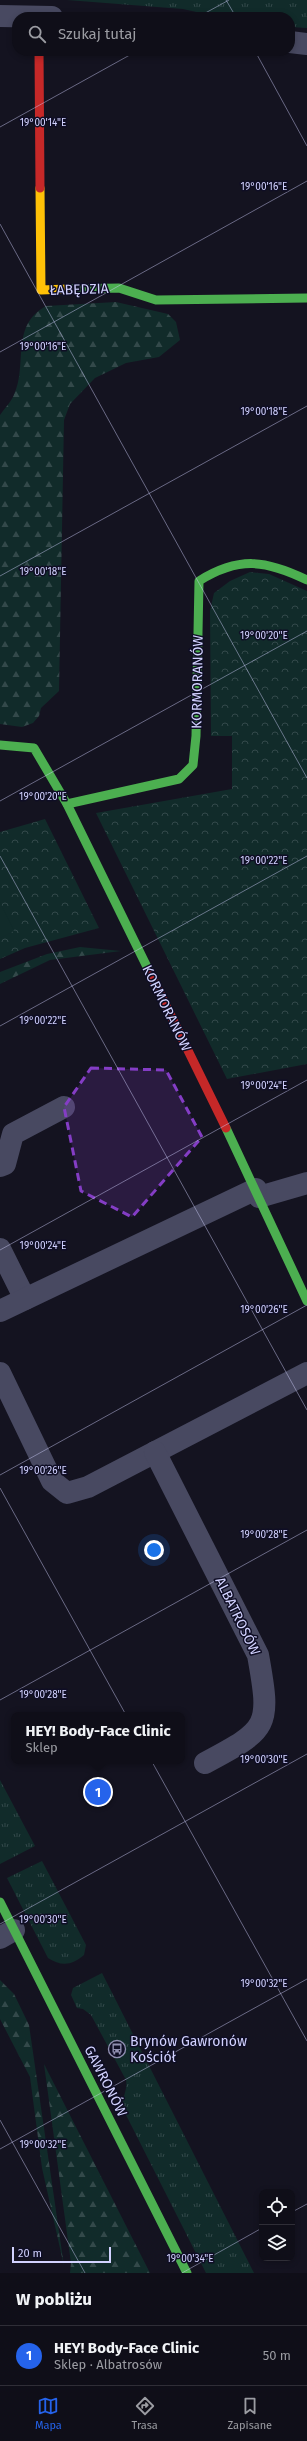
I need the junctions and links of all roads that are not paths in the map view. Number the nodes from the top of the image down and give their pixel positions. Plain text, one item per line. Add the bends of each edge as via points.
1 (0, 16) edge
2 (12, 16) edge
3 (295, 43) edge
4 (307, 44) edge
5 (39, 56) edge
6 (307, 298) edge
7 (307, 580) edge
8 (0, 745) edge
9 (68, 804) junction
10 (64, 1107) dead end
11 (0, 1166) edge
12 (307, 1183) edge
13 (257, 1193) junction
14 (0, 1249) edge
15 (25, 1299) junction
16 (307, 1300) edge
17 (0, 1312) edge
18 (0, 1373) edge
19 (307, 1373) edge
20 (155, 1452) junction
21 (205, 1763) dead end
22 (0, 1902) edge
23 (7, 1934) edge
24 (187, 2273) edge

1 - 2 street
3 - 4 street
5 - 6 street, ŁABĘDZIA via 41,290 119,288 156,300
7 - 9 street, KORMORANÓW via 286,569 254,561 216,570 199,582 196,736 192,765 179,779
8 - 9 street, KORMORANÓW via 34,748
9 - 13 street, KORMORANÓW
10 - 11 street via 12,1134 5,1164
12 - 13 street
13 - 15 street
13 - 16 street, KORMORANÓW
14 - 15 street
15 - 17 street
18 - 20 street via 52,1481 68,1492 88,1487
19 - 20 street
20 - 21 street, ALBATROSÓW via 258,1654 264,1685 265,1706 259,1728 242,1743
22 - 23 street, GAWRONÓW
23 - 24 street, GAWRONÓW

